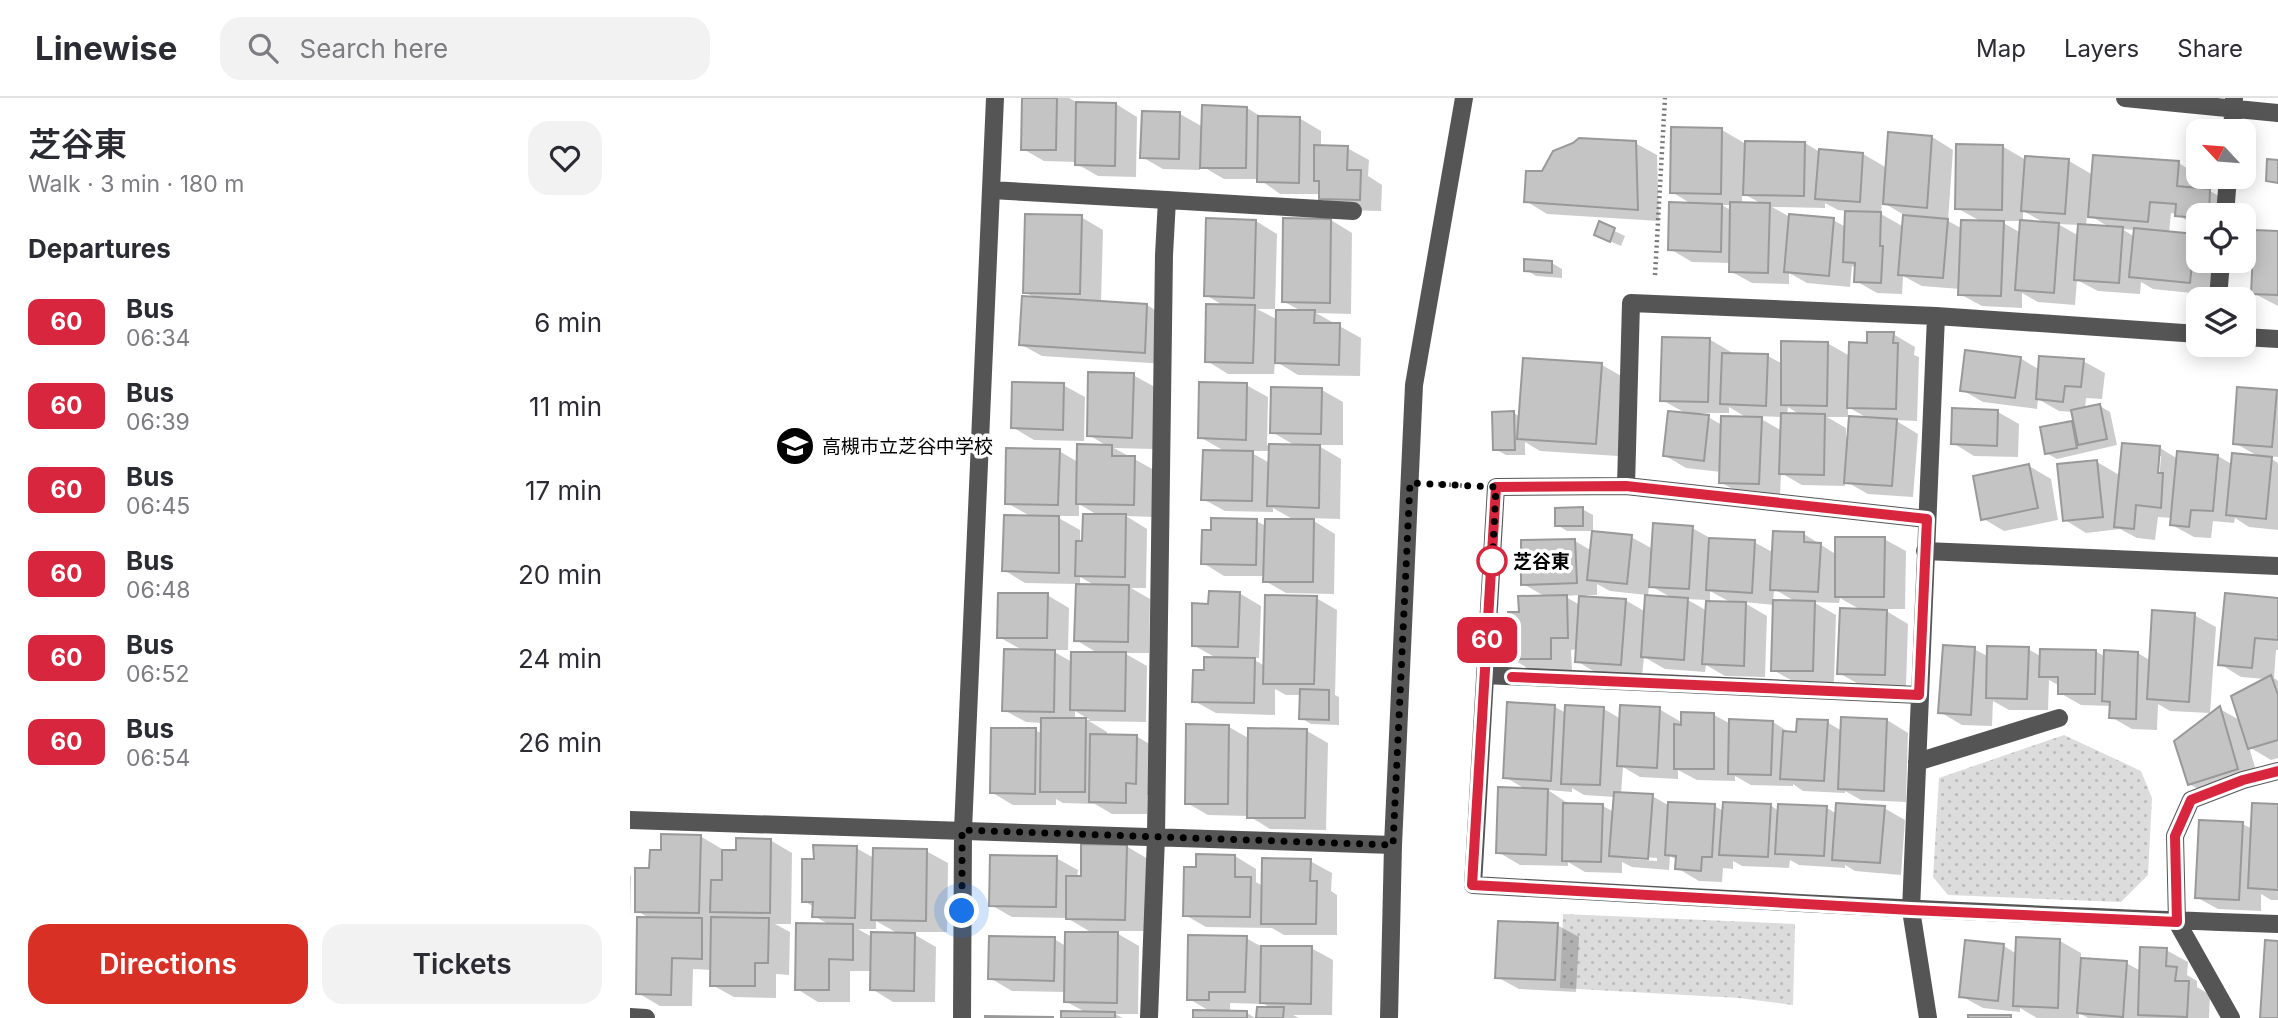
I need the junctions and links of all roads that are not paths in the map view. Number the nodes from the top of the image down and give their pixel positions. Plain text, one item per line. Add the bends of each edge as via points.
1 (995, 98) edge
2 (1464, 98) edge
3 (2125, 98) edge
4 (2234, 103) edge
5 (2278, 113) edge
6 (991, 190) junction
7 (1167, 200) junction
8 (1353, 211) dead end
9 (1936, 316) junction
10 (2186, 333) edge
11 (2256, 338) edge
12 (2278, 339) edge
13 (1626, 486) junction
14 (1927, 519) junction
15 (1924, 551) junction
16 (2278, 566) edge
17 (1485, 675) junction
18 (1919, 695) junction
19 (2059, 718) dead end
20 (1917, 762) junction
21 (2278, 771) edge
22 (630, 820) edge
23 (962, 830) junction
24 (1156, 837) junction
25 (1393, 845) junction
26 (1911, 910) junction
27 (2177, 922) junction
28 (2278, 925) edge
29 (630, 1017) edge
30 (646, 1018) edge
31 (962, 1018) edge
32 (1149, 1018) edge
33 (1388, 1018) edge
34 (1928, 1018) edge
35 (2231, 1018) edge

1 - 6 street
2 - 25 street via 1414,385
3 - 4 street
4 - 5 street
6 - 7 street
6 - 23 street
7 - 8 street
7 - 24 street
9 - 10 street
9 - 13 street via 1631,303
9 - 14 street
11 - 12 street
13 - 14 street
13 - 17 street via 1496,487
14 - 15 street
15 - 16 street
15 - 18 street
17 - 18 street
17 - 26 street via 1472,885
18 - 20 street
19 - 20 street
20 - 26 street
21 - 27 street via 2191,800 2175,836
22 - 23 street
23 - 24 street
23 - 31 street
24 - 25 street
24 - 32 street
25 - 33 street
26 - 27 street
26 - 34 street
27 - 28 street
27 - 35 street
29 - 30 street

